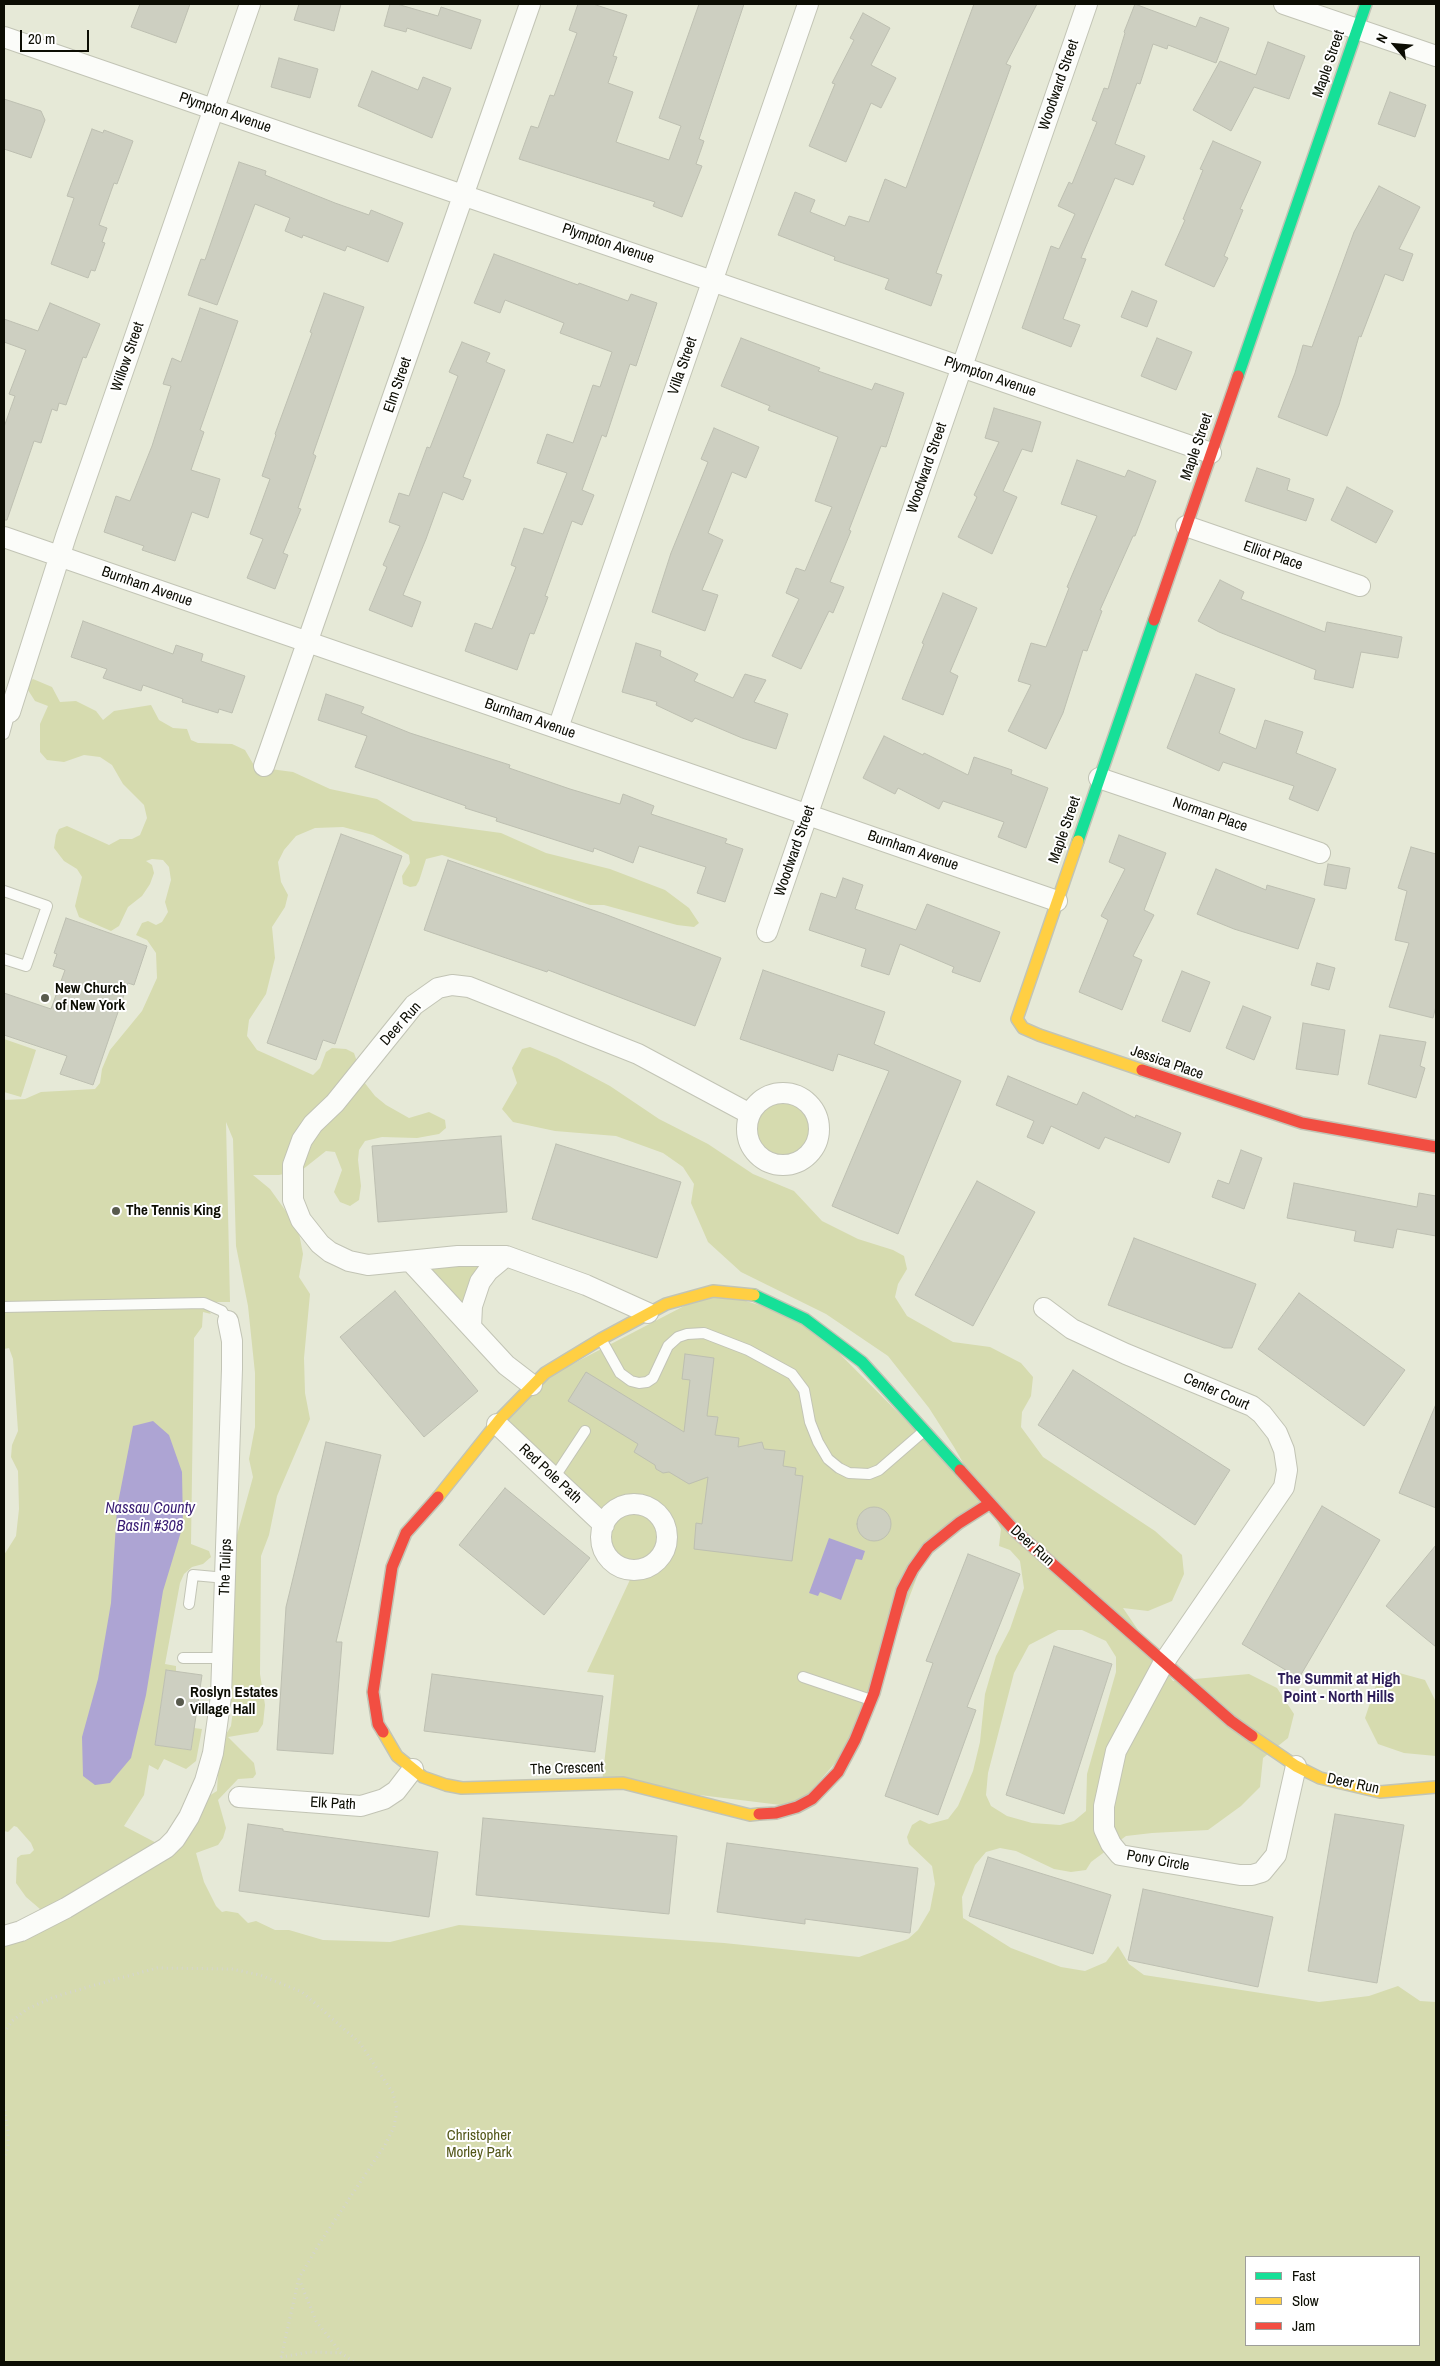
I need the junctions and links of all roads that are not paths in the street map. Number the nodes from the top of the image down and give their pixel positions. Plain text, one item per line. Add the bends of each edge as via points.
1 (250, 4) edge
2 (530, 4) edge
3 (808, 4) edge
4 (1088, 4) edge
5 (1284, 4) edge
6 (1366, 4) edge
7 (1357, 29) junction
8 (4, 36) edge
9 (1436, 56) edge
10 (214, 109) junction
11 (464, 195) junction
12 (712, 281) junction
13 (962, 367) junction
14 (1211, 453) junction
15 (1186, 526) junction
16 (4, 537) edge
17 (59, 556) junction
18 (1360, 586) dead end
19 (308, 642) junction
20 (10, 712) joint
21 (558, 728) junction
22 (4, 734) edge
23 (264, 766) dead end
24 (1099, 778) junction
25 (807, 814) junction
26 (1320, 853) dead end
27 (4, 891) edge
28 (1057, 901) junction
29 (767, 932) dead end
30 (4, 959) edge
31 (750, 1114) dead end
32 (1436, 1147) edge
33 (506, 1256) junction
34 (410, 1261) junction
35 (4, 1307) edge
36 (1044, 1308) dead end
37 (648, 1313) junction
38 (228, 1321) joint
39 (471, 1327) junction
40 (601, 1339) junction
41 (532, 1384) junction
42 (496, 1424) junction
43 (925, 1430) junction
44 (585, 1431) dead end
45 (554, 1478) junction
46 (989, 1504) junction
47 (604, 1525) dead end
48 (226, 1578) junction
49 (189, 1604) dead end
50 (183, 1658) dead end
51 (222, 1658) junction
52 (1164, 1662) junction
53 (803, 1677) dead end
54 (871, 1700) junction
55 (1296, 1766) junction
56 (413, 1769) junction
57 (1436, 1787) edge
58 (239, 1797) dead end
59 (4, 1936) edge

1 - 10 street, Willow Street
2 - 11 street, Elm Street
3 - 12 street, Villa Street
4 - 13 street, Woodward Street
5 - 7 street
6 - 7 street, Maple Street
7 - 9 street
7 - 14 street, Maple Street
8 - 10 street, Plympton Avenue
10 - 11 street, Plympton Avenue
10 - 17 street, Willow Street
11 - 12 street, Plympton Avenue
11 - 19 street, Elm Street
12 - 13 street, Plympton Avenue
12 - 21 street, Villa Street
13 - 14 street, Plympton Avenue
13 - 25 street, Woodward Street
14 - 15 street, Maple Street
15 - 18 street, Elliot Place
15 - 24 street, Maple Street
16 - 17 street, Burnham Avenue
17 - 19 street, Burnham Avenue
17 - 20 street, Willow Street
19 - 21 street, Burnham Avenue
19 - 23 street, Elm Street
20 - 22 lane
21 - 25 street, Burnham Avenue
24 - 26 street, Norman Place
24 - 28 street, Maple Street
25 - 28 street, Burnham Avenue
25 - 29 street, Woodward Street
27 - 30 lane via 47,906 26,966
28 - 32 street, Jessica Place via 1018,1013 1017,1019 1023,1028 1272,1115
31 - 34 street, Deer Run via 638,1054 470,987 438,988 414,1005 335,1103 313,1124 302,1140 293,1165 294,1200 301,1220 320,1244 348,1261 368,1265
33 - 34 street, Deer Run
33 - 37 street, Deer Run via 586,1285
33 - 39 street via 480,1282 472,1306
34 - 39 street
35 - 38 lane, The Tulips via 204,1303 222,1311
36 - 52 street, Center Court via 1072,1329 1252,1406 1272,1426 1284,1450 1287,1470 1284,1487
37 - 40 street, Deer Run
37 - 43 street, Deer Run via 681,1298 713,1292 750,1293 805,1319 862,1362
38 - 48 street, The Tulips via 232,1369
39 - 41 street via 506,1365
40 - 41 street, Deer Run
40 - 43 lane via 620,1373 639,1383 653,1378 668,1346 678,1336 704,1333 748,1350 792,1374 804,1390 810,1422 818,1442 828,1459 849,1472 870,1474 879,1470
41 - 42 street, The Crescent
42 - 45 street, Red Pole Path
42 - 56 street, The Crescent via 450,1484 406,1533 392,1567 373,1692 375,1712 389,1745
43 - 46 street, Deer Run
44 - 45 lane
45 - 47 street, Red Pole Path
46 - 52 street, Deer Run via 1016,1532
46 - 54 street, The Crescent via 928,1548 913,1569 902,1590
48 - 49 lane via 193,1575
48 - 51 street, The Tulips
50 - 51 lane
51 - 59 street, The Tulips via 219,1714 209,1768 195,1806 175,1840 66,1908
52 - 55 street, Deer Run via 1230,1721
52 - 55 street, Pony Circle via 1116,1751 1110,1771 1104,1829 1120,1855 1240,1875 1262,1872 1276,1855
53 - 54 lane
54 - 56 street, The Crescent via 838,1772 812,1799 776,1813 750,1815 623,1783 462,1788 423,1777
55 - 57 street, Deer Run via 1320,1778 1380,1792
56 - 58 street, Elk Path via 396,1791 384,1799 361,1806

